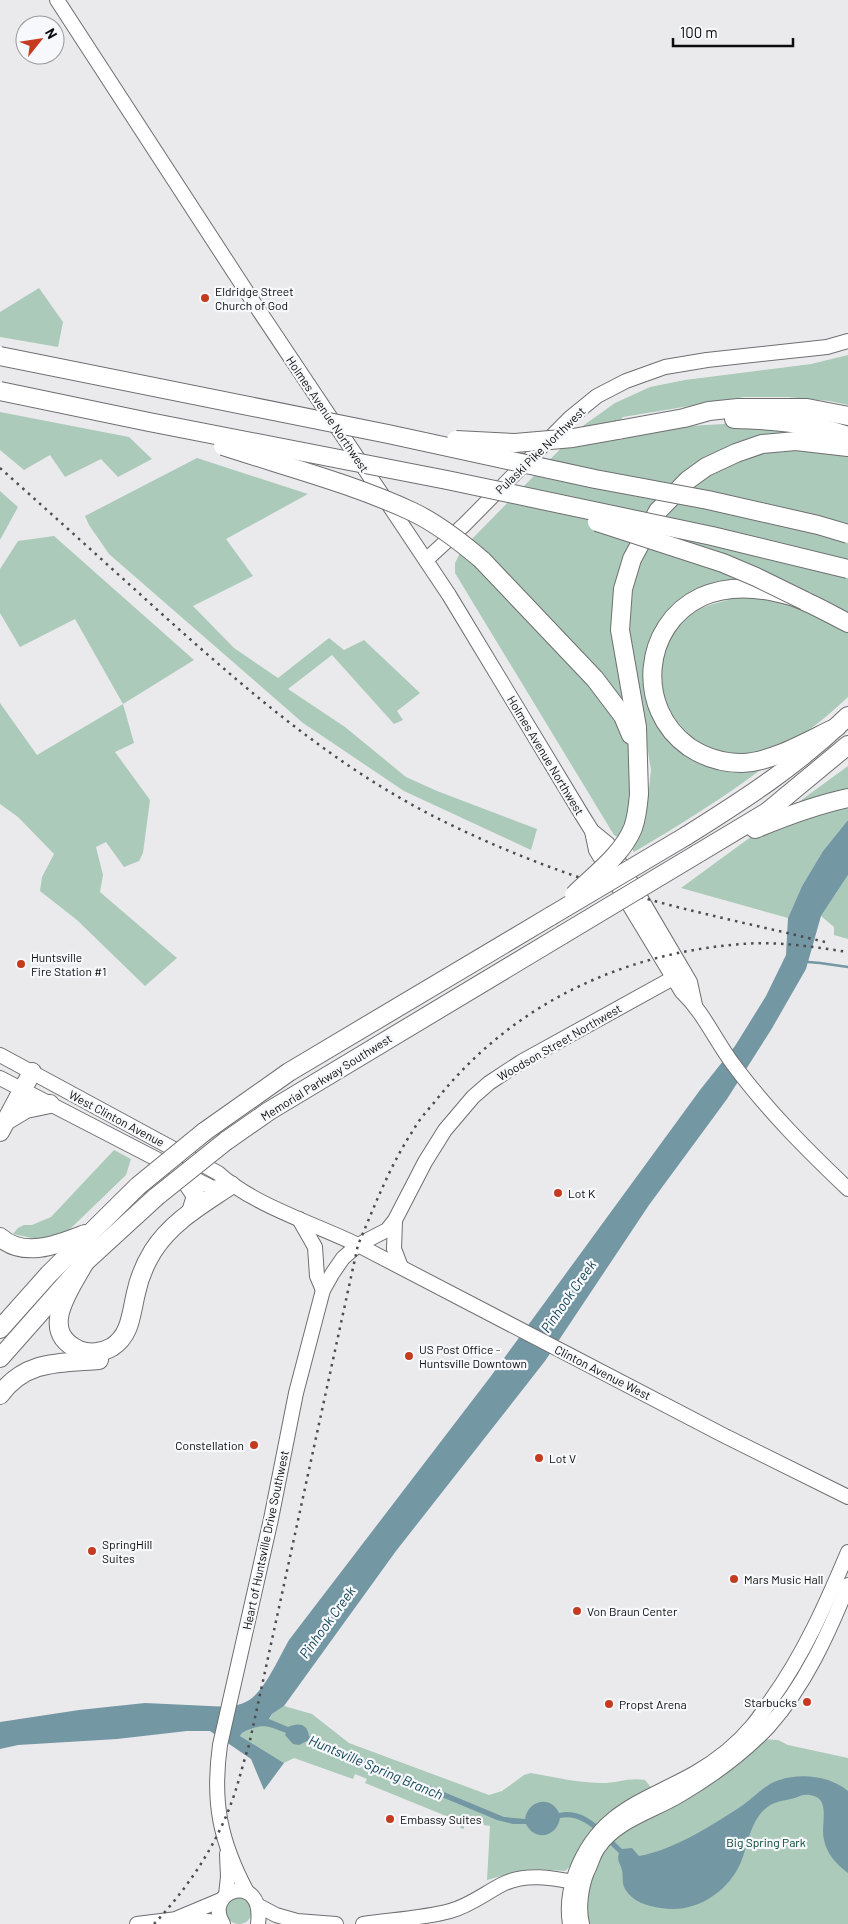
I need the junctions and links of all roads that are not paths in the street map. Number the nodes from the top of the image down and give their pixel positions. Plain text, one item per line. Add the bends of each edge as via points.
1 (57, 0) edge
2 (848, 341) edge
3 (0, 356) edge
4 (0, 391) edge
5 (848, 416) edge
6 (684, 418) junction
7 (149, 422) junction
8 (388, 434) junction
9 (848, 436) edge
10 (848, 447) edge
11 (521, 496) junction
12 (848, 534) edge
13 (426, 560) junction
14 (848, 569) edge
15 (805, 601) junction
16 (848, 623) edge
17 (842, 721) edge
18 (848, 745) edge
19 (638, 756) junction
20 (848, 798) edge
21 (697, 854) junction
22 (551, 916) junction
23 (679, 974) junction
24 (0, 1055) edge
25 (28, 1071) junction
26 (0, 1078) edge
27 (19, 1088) junction
28 (50, 1104) junction
29 (2, 1122) edge
30 (179, 1170) junction
31 (236, 1188) junction
32 (848, 1189) edge
33 (191, 1212) junction
34 (299, 1219) junction
35 (395, 1220) junction
36 (90, 1233) junction
37 (0, 1237) edge
38 (358, 1245) junction
39 (84, 1262) junction
40 (401, 1267) junction
41 (323, 1290) junction
42 (0, 1329) edge
43 (1, 1358) edge
44 (0, 1396) edge
45 (848, 1497) edge
46 (848, 1552) edge
47 (848, 1585) edge
48 (609, 1828) junction
49 (227, 1848) junction
50 (579, 1885) junction
51 (247, 1892) junction
52 (224, 1897) junction
53 (259, 1906) junction
54 (177, 1919) junction
55 (222, 1923) edge
56 (137, 1924) edge
57 (258, 1924) edge
58 (336, 1924) edge
59 (363, 1924) edge
60 (570, 1924) edge
61 (582, 1924) edge

1 - 13 street, Holmes Avenue Northwest
2 - 13 street, Pulaski Pike Northwest via 827,347 665,367 597,396 570,418
3 - 8 highway, bridge
4 - 7 highway, bridge
5 - 6 highway via 807,408 774,407 738,408
6 - 8 highway, bridge via 572,438 515,443
6 - 9 highway via 790,422
7 - 11 highway, bridge
7 - 19 highway, bridge via 362,490 440,528 482,560 595,679 623,716
8 - 12 highway, bridge via 717,502
10 - 19 highway via 796,441 762,444 736,452 688,480 658,511 632,559 623,589 620,630 637,727
11 - 14 highway, bridge via 712,536
11 - 15 highway, bridge via 723,563
13 - 23 street, Holmes Avenue Northwest via 592,831 596,850
15 - 16 highway
15 - 17 highway, bridge via 765,590 721,590 683,608 669,623 656,649 651,668 654,696 672,732 686,745 722,761 742,763 772,756
17 - 22 highway, Memorial Parkway Southwest, bridge via 797,762 747,797
18 - 21 highway via 766,812
19 - 22 highway, bridge via 639,794 632,830 610,861
20 - 21 highway via 786,816
21 - 39 highway, Memorial Parkway Southwest, bridge via 269,1111 156,1197
22 - 36 highway, Memorial Parkway Southwest, bridge via 289,1072 204,1132 138,1186
23 - 32 street, Holmes Avenue Northwest via 682,992 695,1005 747,1083 799,1142
23 - 35 street, Woodson Street Northwest via 488,1082 446,1130
24 - 25 street, West Clinton Avenue
25 - 27 highway
25 - 31 street, West Clinton Avenue via 218,1172
26 - 27 street, West Clinton Avenue
27 - 28 street, West Clinton Avenue
27 - 29 highway
28 - 29 highway via 26,1109
28 - 30 street, West Clinton Avenue
30 - 31 street, West Clinton Avenue via 213,1188
30 - 33 highway via 196,1196
31 - 33 highway
31 - 34 street, West Clinton Avenue
31 - 44 highway via 192,1223 170,1246 148,1281 136,1333 126,1348 104,1359 41,1366 18,1377
33 - 39 highway via 167,1233 149,1258 136,1293 128,1330 114,1346 97,1352 84,1352 73,1346 64,1339 58,1325 59,1310
34 - 38 street, West Clinton Avenue
34 - 41 street via 316,1248 317,1276
35 - 38 street, Woodson Street Northwest via 387,1230
35 - 40 street via 394,1249
36 - 37 highway via 54,1245 28,1248 11,1246
36 - 42 highway, Memorial Parkway Southwest
38 - 40 street, Clinton Avenue West
38 - 41 street, Heart of Huntsville Drive Southwest via 343,1258
39 - 43 highway, Memorial Parkway Southwest
40 - 45 street, Clinton Avenue West
41 - 49 street, Heart of Huntsville Drive Southwest via 296,1393 220,1745 216,1793
46 - 48 street via 802,1651 755,1724 738,1742 696,1772 626,1809
47 - 48 street via 829,1630 796,1692 768,1726 725,1766 678,1797
48 - 50 street via 594,1845
49 - 51 street, Heart of Huntsville Drive Southwest
49 - 52 street, Heart of Huntsville Drive Southwest via 228,1877
50 - 59 street via 545,1877 517,1879 450,1911
50 - 60 street via 569,1906
50 - 61 street
51 - 52 street via 236,1891
51 - 53 street, Heart of Huntsville Drive Southwest
52 - 54 street
52 - 55 street, Heart of Huntsville Drive Southwest via 218,1911
53 - 57 street
53 - 58 street via 297,1921
54 - 55 street
54 - 56 street

